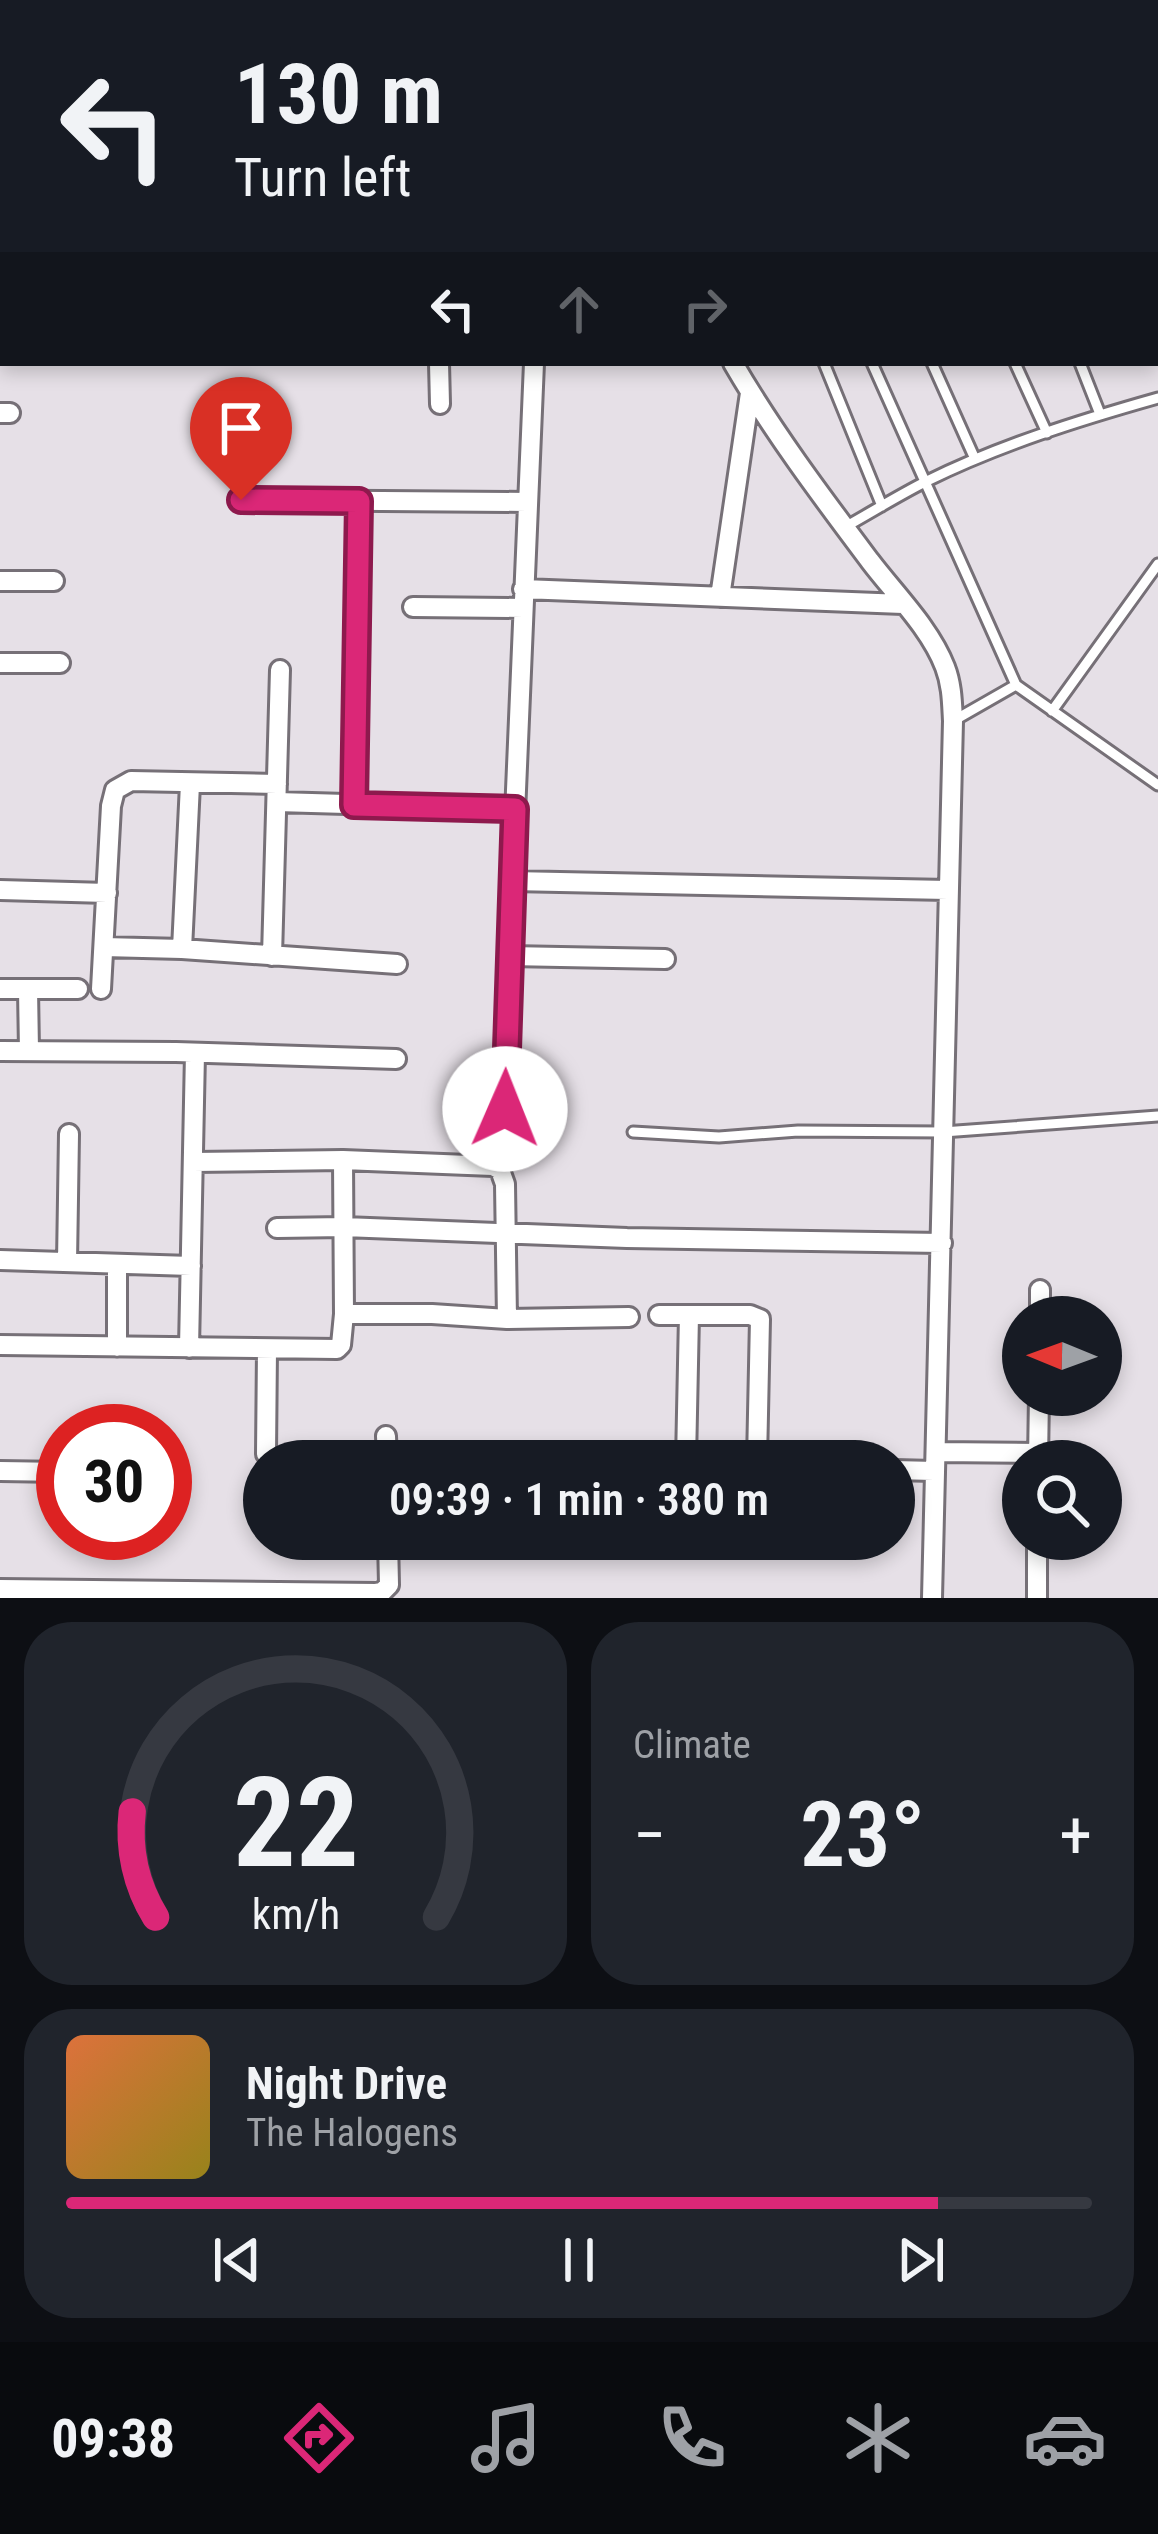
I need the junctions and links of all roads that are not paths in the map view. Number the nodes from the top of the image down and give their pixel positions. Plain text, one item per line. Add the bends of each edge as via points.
1 (439, 366) edge
2 (534, 366) edge
3 (735, 366) edge
4 (825, 366) edge
5 (873, 366) edge
6 (933, 366) edge
7 (1016, 366) edge
8 (1081, 366) edge
9 (750, 393) junction
10 (1158, 398) edge
11 (440, 404) dead end
12 (1100, 414) junction
13 (1047, 434) junction
14 (975, 459) junction
15 (925, 482) junction
16 (241, 500) dead end
17 (359, 501) junction
18 (527, 502) junction
19 (882, 506) junction
20 (845, 527) junction
21 (1156, 570) edge
22 (54, 580) dead end
23 (0, 581) edge
24 (720, 597) junction
25 (523, 599) junction
26 (903, 604) junction
27 (413, 608) dead end
28 (0, 663) edge
29 (61, 663) dead end
30 (280, 670) dead end
31 (1016, 686) junction
32 (1052, 711) junction
33 (953, 722) junction
34 (190, 784) junction
35 (1158, 785) edge
36 (277, 793) junction
37 (354, 805) junction
38 (515, 809) junction
39 (512, 881) junction
40 (0, 890) edge
41 (947, 890) junction
42 (107, 893) junction
43 (104, 947) junction
44 (182, 949) junction
45 (272, 956) junction
46 (509, 956) junction
47 (665, 958) dead end
48 (397, 964) dead end
49 (78, 988) dead end
50 (0, 989) edge
51 (28, 989) junction
52 (101, 989) dead end
53 (0, 1051) edge
54 (29, 1051) junction
55 (195, 1053) junction
56 (395, 1060) dead end
57 (505, 1109) dead end
58 (1158, 1116) edge
59 (633, 1132) dead end
60 (943, 1132) junction
61 (69, 1134) dead end
62 (343, 1160) junction
63 (193, 1162) junction
64 (344, 1227) junction
65 (277, 1228) dead end
66 (505, 1234) junction
67 (942, 1243) junction
68 (0, 1260) edge
69 (67, 1262) junction
70 (117, 1266) junction
71 (191, 1266) junction
72 (1040, 1290) dead end
73 (1040, 1296) edge
74 (344, 1314) junction
75 (659, 1315) dead end
76 (689, 1315) junction
77 (629, 1317) dead end
78 (507, 1319) junction
79 (0, 1345) edge
80 (117, 1347) junction
81 (189, 1348) junction
82 (267, 1349) junction
83 (386, 1436) dead end
84 (266, 1440) edge
85 (386, 1440) edge
86 (686, 1440) edge
87 (757, 1440) edge
88 (1002, 1459) edge
89 (935, 1462) junction
90 (915, 1466) edge
91 (0, 1471) edge
92 (36, 1472) edge
93 (388, 1560) edge
94 (1037, 1560) edge
95 (0, 1589) edge
96 (932, 1598) edge
97 (1037, 1598) edge

1 - 11 street
2 - 18 street
3 - 9 street
4 - 19 lane
5 - 15 lane
6 - 14 lane
7 - 13 lane
8 - 12 lane
9 - 20 street
9 - 24 street
10 - 12 lane
12 - 13 lane
13 - 14 lane
14 - 15 lane
15 - 19 lane
15 - 31 lane
16 - 17 street
17 - 18 street
17 - 37 street
18 - 25 street
19 - 20 lane
20 - 26 street
21 - 32 lane
22 - 23 street
24 - 25 street
24 - 26 street
25 - 27 street
25 - 38 street
26 - 33 street via 945,666
28 - 29 street
30 - 36 street
31 - 32 lane
31 - 33 lane
32 - 35 lane
33 - 41 street
34 - 36 street
34 - 42 street via 131,781 115,790
34 - 44 street
36 - 37 street
36 - 45 street
37 - 38 street
38 - 39 street
39 - 41 street
39 - 46 street
40 - 42 street
41 - 60 street
42 - 43 street
43 - 44 street
43 - 52 street
44 - 45 street
45 - 48 street
46 - 47 street
46 - 57 street
49 - 51 street
50 - 51 street
51 - 54 street
53 - 54 street
54 - 55 street
55 - 56 street
55 - 63 street
58 - 60 lane
59 - 60 lane
60 - 67 street
61 - 69 street
62 - 63 street
62 - 64 street
62 - 66 street via 493,1166 506,1184
63 - 71 street
64 - 65 street
64 - 66 street
64 - 74 street
66 - 67 street
66 - 78 street
67 - 89 street
68 - 69 street
69 - 70 street
70 - 71 street
70 - 80 street
71 - 81 street
72 - 73 street
74 - 78 street
74 - 82 street via 337,1349
75 - 76 street
76 - 86 street
76 - 87 street via 760,1319
77 - 78 street
79 - 80 street
80 - 81 street
81 - 82 street
82 - 84 street
83 - 85 street
88 - 89 street
89 - 90 street
89 - 96 street
91 - 92 street
93 - 95 street via 389,1585 376,1593
94 - 97 street

